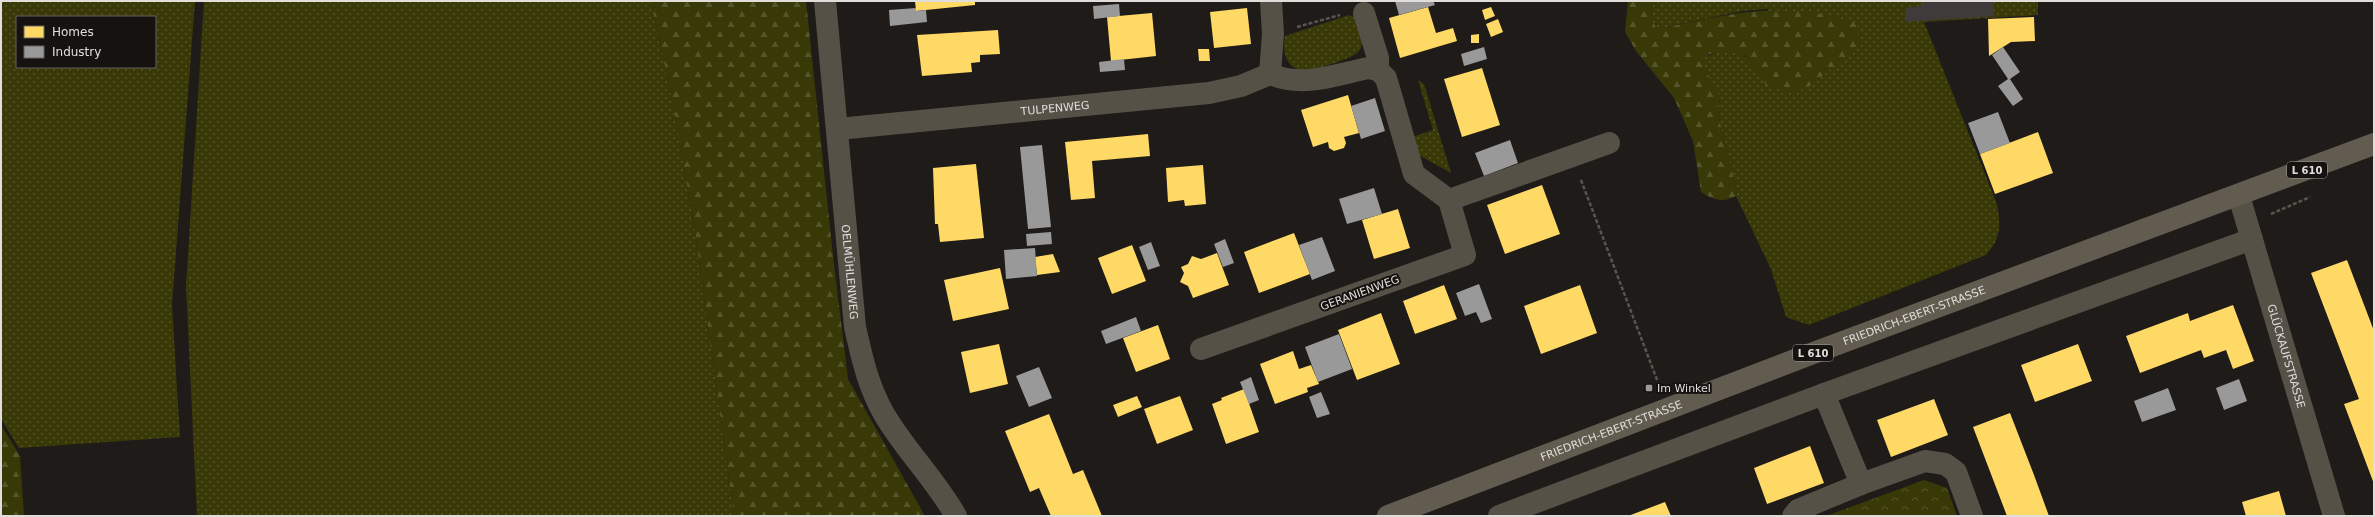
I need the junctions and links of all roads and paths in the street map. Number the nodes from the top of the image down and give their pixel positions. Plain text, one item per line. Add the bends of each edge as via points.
1 (825, 1) edge
2 (1271, 1) edge
3 (1364, 13) joint
4 (1273, 34) junction
5 (1270, 74) junction
6 (1382, 74) junction
7 (838, 129) junction
8 (1609, 143) dead end
9 (2374, 144) edge
10 (1572, 158) junction
11 (2316, 195) dead end
12 (2239, 196) junction
13 (1449, 200) junction
14 (2252, 239) junction
15 (1201, 349) dead end
16 (1659, 385) dead end
17 (1824, 394) junction
18 (1861, 484) junction
19 (956, 516) edge
20 (1388, 516) edge
21 (1499, 516) edge
22 (1793, 516) edge
23 (1972, 516) edge
24 (2334, 516) edge

1 - 7 street, OELMÜHLENWEG
2 - 4 street
3 - 4 path via 1356,10
3 - 6 street
4 - 5 street
5 - 6 street via 1284,80 1305,82 1368,68
5 - 7 street, TULPENWEG via 1241,86 1209,93
6 - 13 street via 1414,174
7 - 19 street, OELMÜHLENWEG via 855,327 865,374 884,414 945,496
8 - 10 street
9 - 12 main road, FRIEDRICH-EBERT-STRASSE / L 610
10 - 13 street
10 - 16 path
11 - 14 path via 2273,211
12 - 14 street, GLÜCKAUFSTRASSE
12 - 20 main road, FRIEDRICH-EBERT-STRASSE / L 610 via 1808,355
13 - 15 street, GERANIENWEG via 1465,255
14 - 17 street
14 - 24 street, GLÜCKAUFSTRASSE
17 - 18 street
17 - 21 street
18 - 22 street via 1798,510
18 - 23 street via 1925,461 1936,461 1956,472

